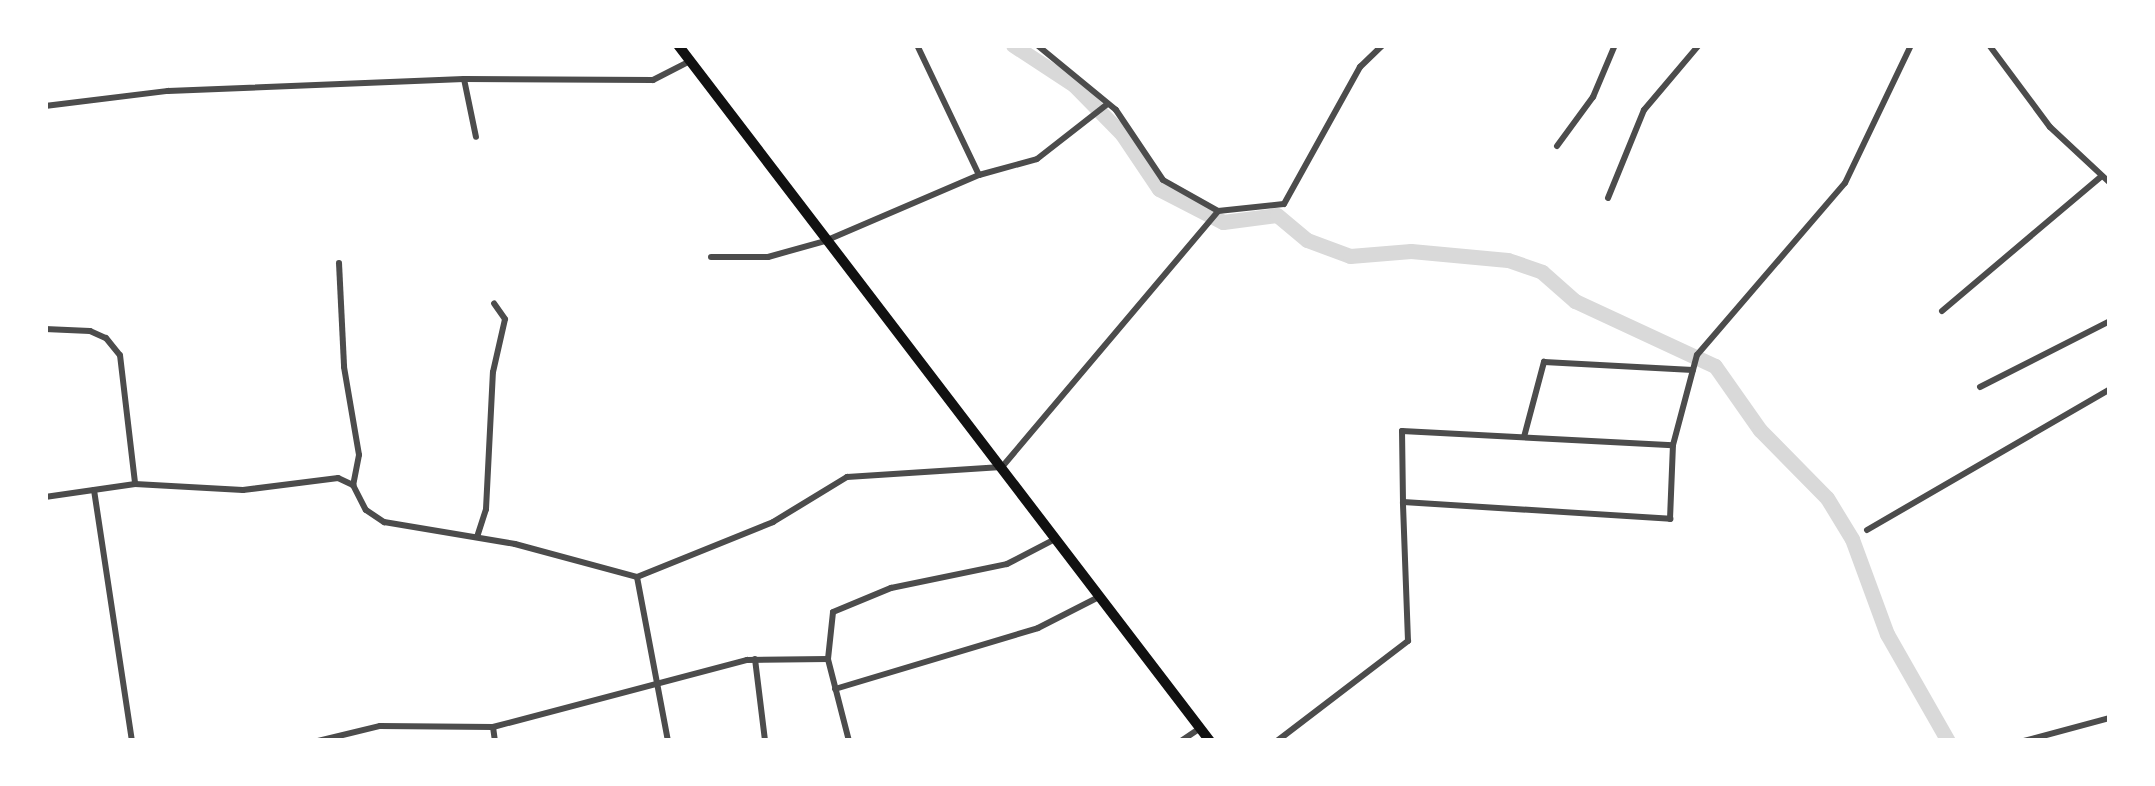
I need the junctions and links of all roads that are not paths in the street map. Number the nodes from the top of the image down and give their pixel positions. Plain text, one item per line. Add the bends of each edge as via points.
1 (678, 45) edge
2 (918, 45) edge
3 (1037, 45) edge
4 (1063, 45) edge
5 (1382, 45) edge
6 (1615, 45) edge
7 (1699, 45) edge
8 (1911, 45) edge
9 (1992, 45) edge
10 (1054, 54) junction
11 (690, 61) junction
12 (464, 79) junction
13 (45, 106) edge
14 (1106, 106) junction
15 (476, 137) dead end
16 (1557, 146) dead end
17 (979, 175) junction
18 (2102, 176) junction
19 (2110, 183) edge
20 (1608, 198) dead end
21 (1218, 211) junction
22 (825, 242) junction
23 (711, 257) dead end
24 (338, 263) dead end
25 (494, 302) dead end
26 (1942, 311) dead end
27 (2110, 321) edge
28 (45, 329) edge
29 (1693, 370) junction
30 (1980, 387) dead end
31 (2110, 389) edge
32 (1524, 438) junction
33 (1673, 445) junction
34 (1002, 467) junction
35 (135, 484) junction
36 (353, 485) junction
37 (94, 490) junction
38 (45, 497) edge
39 (1403, 502) junction
40 (1868, 530) dead end
41 (478, 538) junction
42 (1055, 539) junction
43 (637, 576) junction
44 (1097, 598) junction
45 (828, 659) junction
46 (756, 660) junction
47 (658, 679) junction
48 (835, 689) junction
49 (2110, 718) edge
50 (493, 727) junction
51 (1200, 728) junction
52 (337, 738) edge
53 (132, 741) edge
54 (318, 741) edge
55 (495, 741) edge
56 (668, 741) edge
57 (766, 741) edge
58 (850, 741) edge
59 (1181, 741) edge
60 (1210, 741) edge
61 (1277, 741) edge
62 (2024, 741) edge

1 - 11 highway
2 - 17 street
3 - 10 street
4 - 10 street
5 - 21 street via 1360,67 1284,204
6 - 16 street via 1593,97
7 - 20 street via 1644,110
8 - 29 street via 1845,183 1697,355
9 - 18 street via 2050,126
10 - 14 street
11 - 12 street via 652,80
11 - 22 highway
12 - 13 street via 168,92
12 - 15 street
14 - 17 street via 1037,159
14 - 21 street via 1116,110 1164,180
17 - 22 street
18 - 19 street
18 - 26 street
21 - 34 street
22 - 23 street via 768,257
22 - 34 highway
24 - 36 street via 344,367 359,455
25 - 41 street via 504,319
27 - 30 street
28 - 35 street via 90,331 120,355
29 - 32 street via 1544,362
29 - 33 street
31 - 40 street
32 - 33 street
32 - 39 street via 1402,431
33 - 39 street via 1670,519
34 - 42 highway
34 - 43 street via 847,477 773,522
35 - 36 street via 243,490 322,477
35 - 37 street
36 - 41 street via 366,510 384,522
37 - 38 street
37 - 53 street
39 - 61 street via 1408,641
41 - 43 street
42 - 44 highway
42 - 45 street via 1007,564 848,601 833,612
43 - 47 street
44 - 48 street via 1038,628
44 - 51 highway
45 - 46 street
45 - 48 street
46 - 47 street
46 - 57 street
47 - 50 street
47 - 56 street
48 - 58 street
49 - 62 street
50 - 52 street via 380,726
50 - 55 street
51 - 59 street
51 - 60 highway
52 - 54 street

